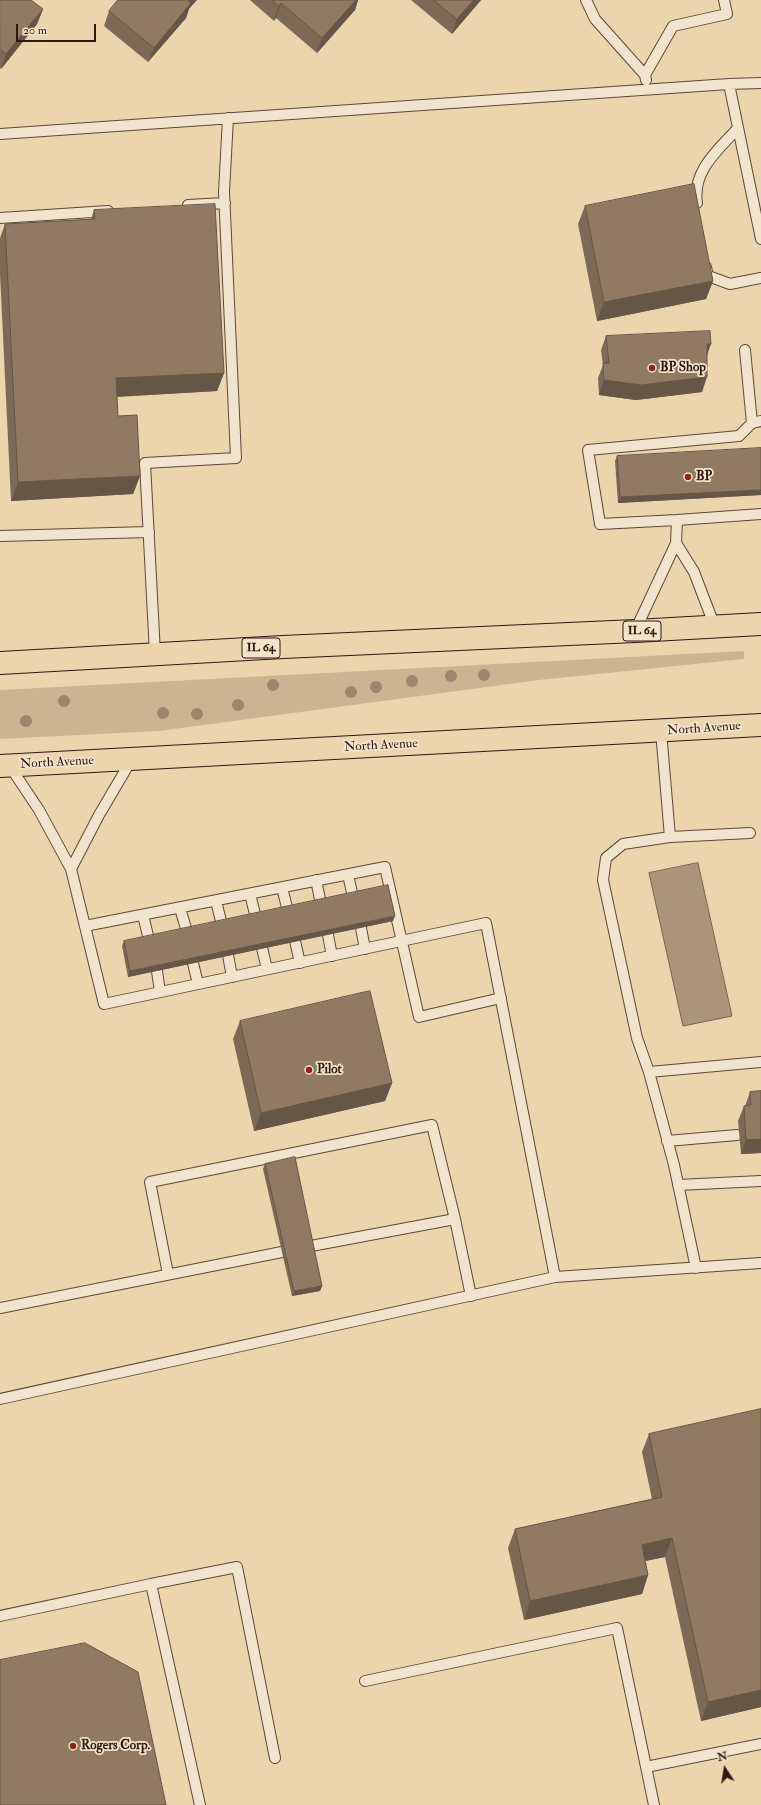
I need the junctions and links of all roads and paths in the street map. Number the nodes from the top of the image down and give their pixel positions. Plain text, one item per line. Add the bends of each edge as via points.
1 (586, 0) edge
2 (724, 0) edge
3 (645, 75) junction
4 (761, 83) edge
5 (728, 84) junction
6 (646, 89) junction
7 (228, 118) junction
8 (738, 128) junction
9 (0, 134) edge
10 (224, 203) junction
11 (178, 206) edge
12 (116, 210) edge
13 (698, 215) edge
14 (0, 218) edge
15 (761, 239) edge
16 (704, 253) edge
17 (761, 278) edge
18 (745, 350) dead end
19 (757, 422) edge
20 (761, 514) edge
21 (677, 520) junction
22 (148, 532) junction
23 (0, 536) edge
24 (676, 543) junction
25 (761, 624) edge
26 (715, 627) junction
27 (635, 631) junction
28 (155, 654) junction
29 (0, 663) edge
30 (761, 725) edge
31 (661, 731) junction
32 (132, 758) junction
33 (5, 765) edge
34 (750, 833) dead end
35 (670, 837) junction
36 (72, 869) junction
37 (348, 875) junction
38 (316, 880) junction
39 (282, 888) junction
40 (250, 894) junction
41 (354, 897) edge
42 (216, 901) junction
43 (321, 904) edge
44 (180, 908) junction
45 (288, 911) edge
46 (143, 915) junction
47 (256, 918) edge
48 (222, 925) edge
49 (85, 926) junction
50 (361, 928) edge
51 (187, 932) edge
52 (328, 935) edge
53 (149, 940) edge
54 (295, 941) edge
55 (402, 941) junction
56 (262, 948) edge
57 (365, 949) junction
58 (228, 955) edge
59 (332, 956) junction
60 (300, 962) junction
61 (193, 963) edge
62 (267, 970) junction
63 (157, 971) edge
64 (232, 977) junction
65 (198, 984) junction
66 (160, 992) junction
67 (500, 998) junction
68 (761, 1062) edge
69 (649, 1072) junction
70 (737, 1135) dead end
71 (667, 1140) junction
72 (761, 1181) edge
73 (678, 1185) junction
74 (455, 1218) junction
75 (311, 1246) edge
76 (282, 1252) edge
77 (761, 1263) edge
78 (696, 1268) junction
79 (168, 1274) junction
80 (555, 1277) junction
81 (471, 1296) junction
82 (0, 1308) edge
83 (0, 1399) edge
84 (151, 1584) junction
85 (0, 1616) edge
86 (365, 1680) dead end
87 (761, 1744) edge
88 (275, 1758) dead end
89 (646, 1767) junction
90 (200, 1805) edge
91 (654, 1805) edge

1 - 3 lane via 595,19
2 - 3 lane via 727,14 673,26
3 - 6 lane
4 - 5 lane
5 - 6 lane
5 - 8 lane
6 - 7 lane
7 - 9 lane
7 - 10 lane
8 - 13 lane via 703,166 695,192
8 - 15 lane
10 - 11 lane
10 - 22 lane via 236,458 145,463
12 - 14 lane
16 - 17 lane via 708,276 730,284
18 - 19 lane
19 - 21 lane via 739,436 588,450 600,524
20 - 21 lane
21 - 24 lane
22 - 23 lane
22 - 28 lane
24 - 26 lane via 694,572
24 - 27 lane
25 - 26 main road, IL 64
26 - 27 main road, IL 64
27 - 28 main road, IL 64
28 - 29 main road, IL 64
30 - 31 main road, North Avenue
31 - 32 main road, North Avenue
31 - 35 lane
32 - 33 main road, North Avenue
32 - 36 lane
33 - 36 lane via 39,810
34 - 35 lane
35 - 69 lane via 623,844 606,858 603,880 637,1038
36 - 49 lane
37 - 38 lane
37 - 41 lane
37 - 55 lane via 385,867
38 - 39 lane
38 - 43 lane
39 - 40 lane
39 - 45 lane
40 - 42 lane
40 - 47 lane
42 - 44 lane
42 - 48 lane
44 - 46 lane
44 - 51 lane
46 - 49 lane
46 - 53 lane
49 - 66 lane via 104,1004
50 - 57 lane
52 - 59 lane
54 - 60 lane
55 - 57 lane
55 - 67 lane via 419,1017
55 - 67 lane via 486,923
56 - 62 lane
57 - 59 lane
58 - 64 lane
59 - 60 lane
60 - 62 lane
61 - 65 lane
62 - 64 lane
63 - 66 lane
64 - 65 lane
65 - 66 lane
67 - 80 lane
68 - 69 lane
69 - 71 lane
70 - 71 lane
71 - 73 lane
72 - 73 lane
73 - 78 lane
74 - 75 lane
74 - 79 lane via 432,1126 150,1182
74 - 81 lane
76 - 79 lane
77 - 78 lane
78 - 80 lane
79 - 82 lane
80 - 81 lane
81 - 83 lane
84 - 85 lane
84 - 88 lane via 237,1567
84 - 90 lane
86 - 89 lane via 617,1628
87 - 89 lane
89 - 91 lane

